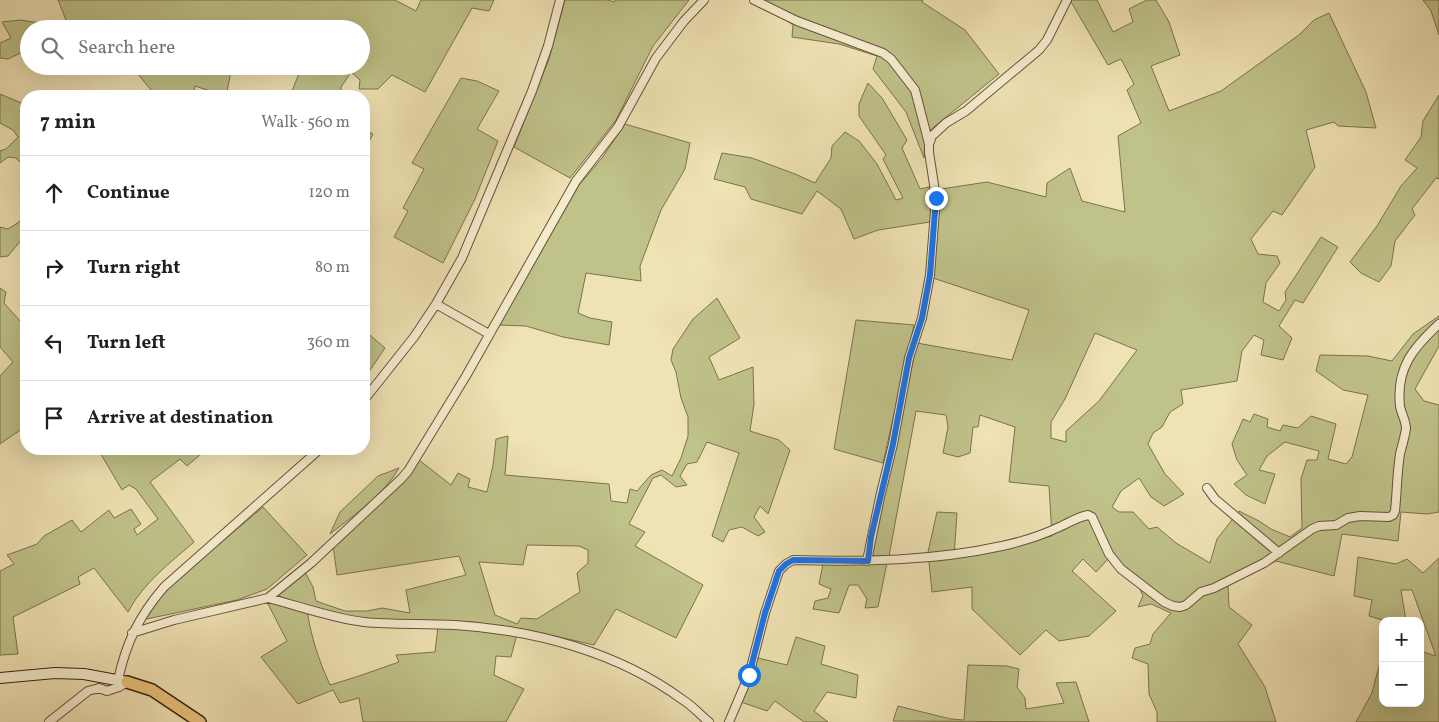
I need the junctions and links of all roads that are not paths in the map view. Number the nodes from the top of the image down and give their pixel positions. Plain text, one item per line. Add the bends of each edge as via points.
1 (560, 0) edge
2 (704, 0) edge
3 (754, 0) edge
4 (1067, 0) edge
5 (929, 144) junction
6 (436, 304) junction
7 (1439, 324) edge
8 (489, 334) junction
9 (370, 392) edge
10 (313, 455) edge
11 (1207, 488) dead end
12 (1279, 553) junction
13 (868, 561) junction
14 (268, 598) junction
15 (132, 633) junction
16 (0, 678) edge
17 (123, 681) junction
18 (48, 722) edge
19 (200, 722) edge
20 (709, 722) edge
21 (729, 722) edge

1 - 6 street via 532,91 462,258
2 - 8 street via 656,58 618,127 576,181
3 - 5 street via 797,21 883,53 915,90
4 - 5 street via 1039,50 946,123 932,136
5 - 13 street via 936,198 930,275 922,318 909,358
6 - 8 street
6 - 9 street
7 - 12 street via 1411,352 1401,380 1400,408 1406,424 1395,511 1392,515 1354,517 1336,525 1320,526
8 - 14 street via 408,471 311,563
10 - 15 street via 164,587
11 - 12 street via 1215,499
12 - 13 street via 1251,570 1201,592 1180,607 1164,602 1121,569 1088,515 1005,545
13 - 21 street via 793,560 779,571 749,675
14 - 15 street
14 - 20 street via 362,621 495,628 551,639 624,664 676,694
15 - 17 street via 122,662
16 - 17 main road via 55,673
17 - 18 street via 119,687 107,691 98,688 88,691
17 - 19 main road via 152,690

